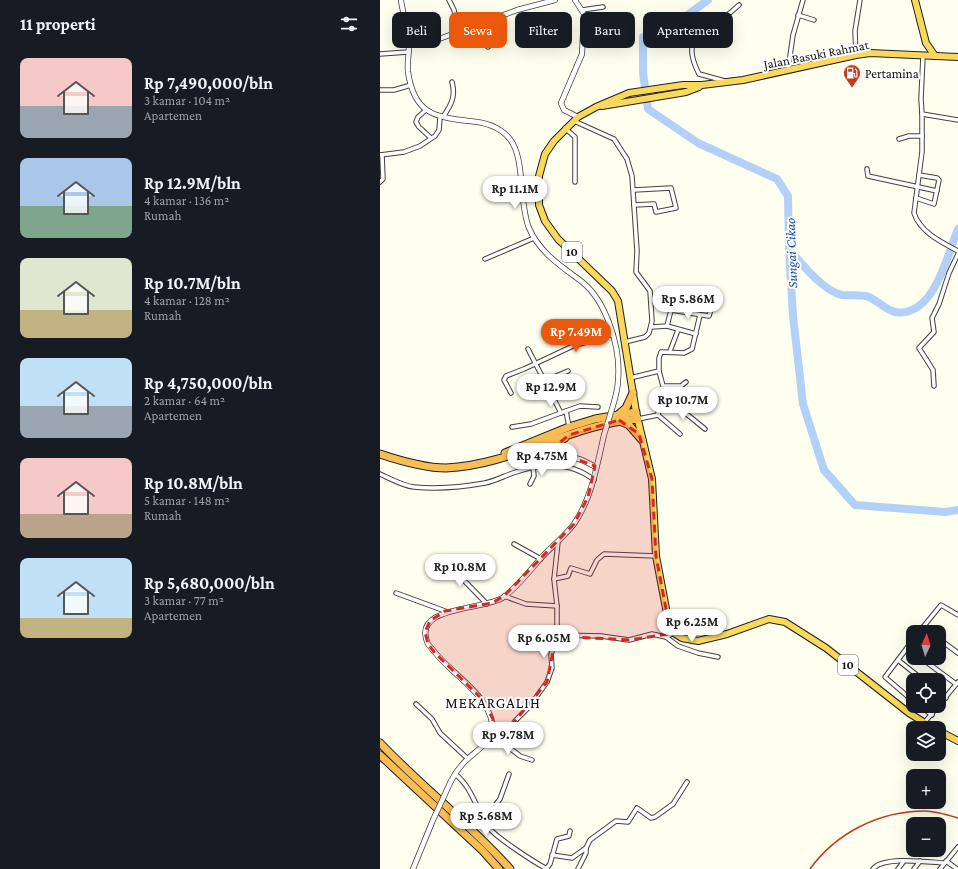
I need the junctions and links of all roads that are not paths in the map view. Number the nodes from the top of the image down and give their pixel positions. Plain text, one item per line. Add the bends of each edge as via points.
1 (401, 0) edge
2 (449, 0) edge
3 (555, 0) edge
4 (575, 0) edge
5 (803, 0) edge
6 (860, 0) edge
7 (915, 0) edge
8 (739, 5) dead end
9 (603, 8) dead end
10 (582, 10) junction
11 (403, 12) edge
12 (454, 12) edge
13 (507, 13) edge
14 (798, 15) junction
15 (814, 20) dead end
16 (926, 43) junction
17 (409, 48) edge
18 (408, 52) junction
19 (380, 54) edge
20 (856, 55) junction
21 (920, 56) junction
22 (935, 56) junction
23 (958, 57) edge
24 (788, 70) junction
25 (728, 81) junction
26 (452, 82) dead end
27 (411, 85) junction
28 (702, 85) junction
29 (380, 90) edge
30 (596, 107) junction
31 (426, 110) junction
32 (569, 114) junction
33 (922, 114) junction
34 (441, 117) junction
35 (958, 120) edge
36 (572, 123) junction
37 (922, 136) junction
38 (431, 138) junction
39 (899, 140) dead end
40 (381, 155) edge
41 (867, 169) dead end
42 (919, 175) junction
43 (380, 182) edge
44 (575, 182) dead end
45 (917, 188) junction
46 (634, 190) junction
47 (937, 191) junction
48 (916, 198) junction
49 (634, 205) junction
50 (534, 238) junction
51 (956, 250) edge
52 (958, 254) edge
53 (485, 259) dead end
54 (672, 299) dead end
55 (714, 300) dead end
56 (671, 310) junction
57 (700, 315) junction
58 (667, 326) junction
59 (651, 327) junction
60 (678, 330) junction
61 (613, 334) junction
62 (696, 334) junction
63 (624, 342) junction
64 (528, 349) dead end
65 (670, 351) junction
66 (535, 364) junction
67 (568, 371) dead end
68 (659, 371) junction
69 (630, 378) junction
70 (544, 381) junction
71 (686, 382) dead end
72 (934, 386) dead end
73 (511, 393) dead end
74 (633, 393) junction
75 (598, 406) dead end
76 (566, 411) junction
77 (561, 413) junction
78 (637, 415) junction
79 (658, 415) junction
80 (616, 416) junction
81 (512, 427) dead end
82 (569, 427) junction
83 (705, 429) dead end
84 (680, 434) dead end
85 (569, 435) junction
86 (642, 440) junction
87 (380, 450) edge
88 (380, 454) edge
89 (520, 454) junction
90 (565, 455) junction
91 (534, 466) junction
92 (596, 467) junction
93 (380, 474) edge
94 (594, 480) junction
95 (530, 484) dead end
96 (558, 542) junction
97 (514, 544) dead end
98 (656, 556) junction
99 (541, 559) junction
100 (446, 562) dead end
101 (554, 579) junction
102 (396, 593) dead end
103 (504, 596) junction
104 (487, 604) junction
105 (557, 606) junction
106 (445, 611) junction
107 (958, 615) edge
108 (925, 625) edge
109 (674, 633) junction
110 (534, 635) dead end
111 (557, 635) junction
112 (666, 637) junction
113 (555, 640) junction
114 (946, 644) edge
115 (906, 649) edge
116 (958, 653) edge
117 (718, 657) dead end
118 (898, 660) junction
119 (931, 665) edge
120 (914, 673) edge
121 (957, 683) edge
122 (906, 695) edge
123 (946, 698) edge
124 (416, 704) dead end
125 (929, 713) edge
126 (932, 715) joint
127 (921, 721) edge
128 (926, 721) edge
129 (493, 735) junction
130 (946, 735) edge
131 (958, 741) edge
132 (503, 742) junction
133 (380, 744) edge
134 (380, 755) edge
135 (467, 758) junction
136 (532, 760) dead end
137 (455, 774) junction
138 (509, 774) dead end
139 (687, 782) dead end
140 (484, 819) junction
141 (570, 832) dead end
142 (958, 847) edge
143 (586, 848) junction
144 (552, 855) junction
145 (904, 861) junction
146 (920, 862) junction
147 (945, 862) junction
148 (413, 869) edge
149 (499, 869) edge
150 (510, 869) edge
151 (547, 869) edge
152 (578, 869) edge
153 (873, 869) edge
154 (898, 869) edge
155 (914, 869) edge
156 (940, 869) edge
157 (957, 869) edge

1 - 11 street
2 - 12 street
3 - 13 street
4 - 10 street
5 - 14 street
6 - 20 street via 855,31
7 - 16 highway
8 - 25 street via 699,34 692,46 698,74
9 - 10 street
10 - 32 street via 582,54 561,102
14 - 15 street
14 - 24 street
16 - 21 highway
16 - 22 highway
17 - 18 street
18 - 19 street
18 - 27 street
20 - 21 highway, Jalan Basuki Rahmat / 10 via 870,53
20 - 24 highway, Jalan Basuki Rahmat / 10
21 - 22 highway, Jalan Basuki Rahmat / 10
21 - 33 street
22 - 23 highway, Jalan Basuki Rahmat / 10
24 - 25 highway, Jalan Basuki Rahmat / 10
25 - 28 highway, Jalan Basuki Rahmat / 10
26 - 34 street via 453,101
27 - 29 street via 394,90
27 - 31 street via 417,99
28 - 30 highway, Jalan Basuki Rahmat / 10 via 686,92
28 - 30 highway, Jalan Basuki Rahmat / 10 via 683,85 629,93
30 - 36 highway, Jalan Basuki Rahmat / 10
31 - 34 street
31 - 38 street via 416,122
32 - 36 street
32 - 36 street
33 - 35 street
33 - 37 street
34 - 38 street via 439,130
34 - 50 street via 489,124 502,131 511,141 518,152 524,210
36 - 44 street via 575,137
36 - 46 street via 606,134 617,142 629,164
36 - 63 highway, Jalan Basuki Rahmat / 10 via 550,146 541,165 538,186 541,212 558,240 616,296 622,315
37 - 39 street via 909,136
37 - 42 street
38 - 40 street via 420,146 404,152
40 - 43 street via 383,179
41 - 45 street via 868,176
42 - 45 street
42 - 47 street via 939,179
45 - 47 street
45 - 48 street
46 - 49 street
46 - 49 street via 671,188 676,208 656,212 654,204
47 - 48 street via 934,204
48 - 51 street via 914,212 918,222 927,232
49 - 59 street via 636,272 651,295
50 - 53 street
50 - 61 street via 545,252 583,282 594,295 605,312
52 - 72 street via 933,316 934,332 919,348 933,370
54 - 56 street
55 - 57 street via 709,316
56 - 57 street
56 - 58 street
57 - 62 street
58 - 59 street
58 - 60 street
59 - 63 street via 644,337
60 - 62 street
60 - 65 street
61 - 66 street via 574,346
61 - 80 street via 618,379
62 - 65 street via 690,351
63 - 69 highway, Jalan Basuki Rahmat / 10
64 - 66 street
65 - 68 street via 659,354
66 - 70 street
66 - 73 street via 505,376 504,380
67 - 70 street
68 - 69 street
68 - 71 street via 663,386 681,386
69 - 74 highway, Jalan Basuki Rahmat / 10
70 - 77 street
74 - 78 highway, Jalan Basuki Rahmat / 10
74 - 80 highway via 626,408
75 - 76 street via 580,406
76 - 77 street
76 - 82 street
77 - 81 street via 531,424
78 - 79 street
78 - 80 highway
78 - 86 highway, 10
79 - 83 street via 658,412 673,403
79 - 84 street
80 - 82 highway
80 - 85 highway
80 - 86 highway via 629,425
80 - 92 street, bridge via 604,435
82 - 87 highway via 516,449 461,463 418,461
85 - 89 highway
85 - 90 highway via 559,443
86 - 98 highway, 10 via 652,484
88 - 89 highway via 415,464 445,468 476,465
89 - 90 highway via 537,452
90 - 92 street
91 - 93 street via 491,482 449,486 414,487
91 - 94 street via 570,466 586,473
91 - 95 street via 534,476
92 - 94 street
94 - 96 street via 583,509
96 - 99 street
96 - 101 street
97 - 99 street
98 - 101 street via 604,554 597,560 590,574 571,568 568,576
98 - 109 highway, 10 via 668,618
99 - 103 street via 523,580
100 - 104 street
101 - 105 street
102 - 106 street
103 - 104 street
103 - 105 street via 526,604
104 - 106 street
105 - 111 street
106 - 129 street via 430,621 425,638 434,652 486,705 493,719
107 - 108 street via 942,605
109 - 112 street
109 - 127 highway, 10 via 682,638 698,641 776,619 797,628 826,648
110 - 113 street via 550,641
111 - 112 street via 601,636 629,640 652,634
111 - 113 street
112 - 117 street via 678,646
113 - 132 street via 551,672 547,682 515,721
114 - 116 street
115 - 118 street
118 - 120 street
118 - 122 street via 885,678
119 - 121 street
121 - 123 street
124 - 135 street via 432,719 440,733
125 - 126 street
126 - 128 street
129 - 132 street
129 - 135 street
130 - 131 highway
132 - 136 street via 520,756
133 - 150 highway via 474,831
134 - 149 highway
135 - 137 street
137 - 140 street via 468,787
137 - 148 street, bridge
138 - 140 street via 500,799
139 - 143 street via 673,804 655,817 651,818 637,808 628,822 613,822 593,837
140 - 151 street via 495,834
141 - 144 street via 568,836 560,836 557,839
142 - 147 street
143 - 144 street via 572,858
143 - 152 street
144 - 151 street
145 - 146 street
145 - 153 street via 879,863
145 - 154 street
146 - 147 street
146 - 155 street
147 - 156 street
147 - 157 street

